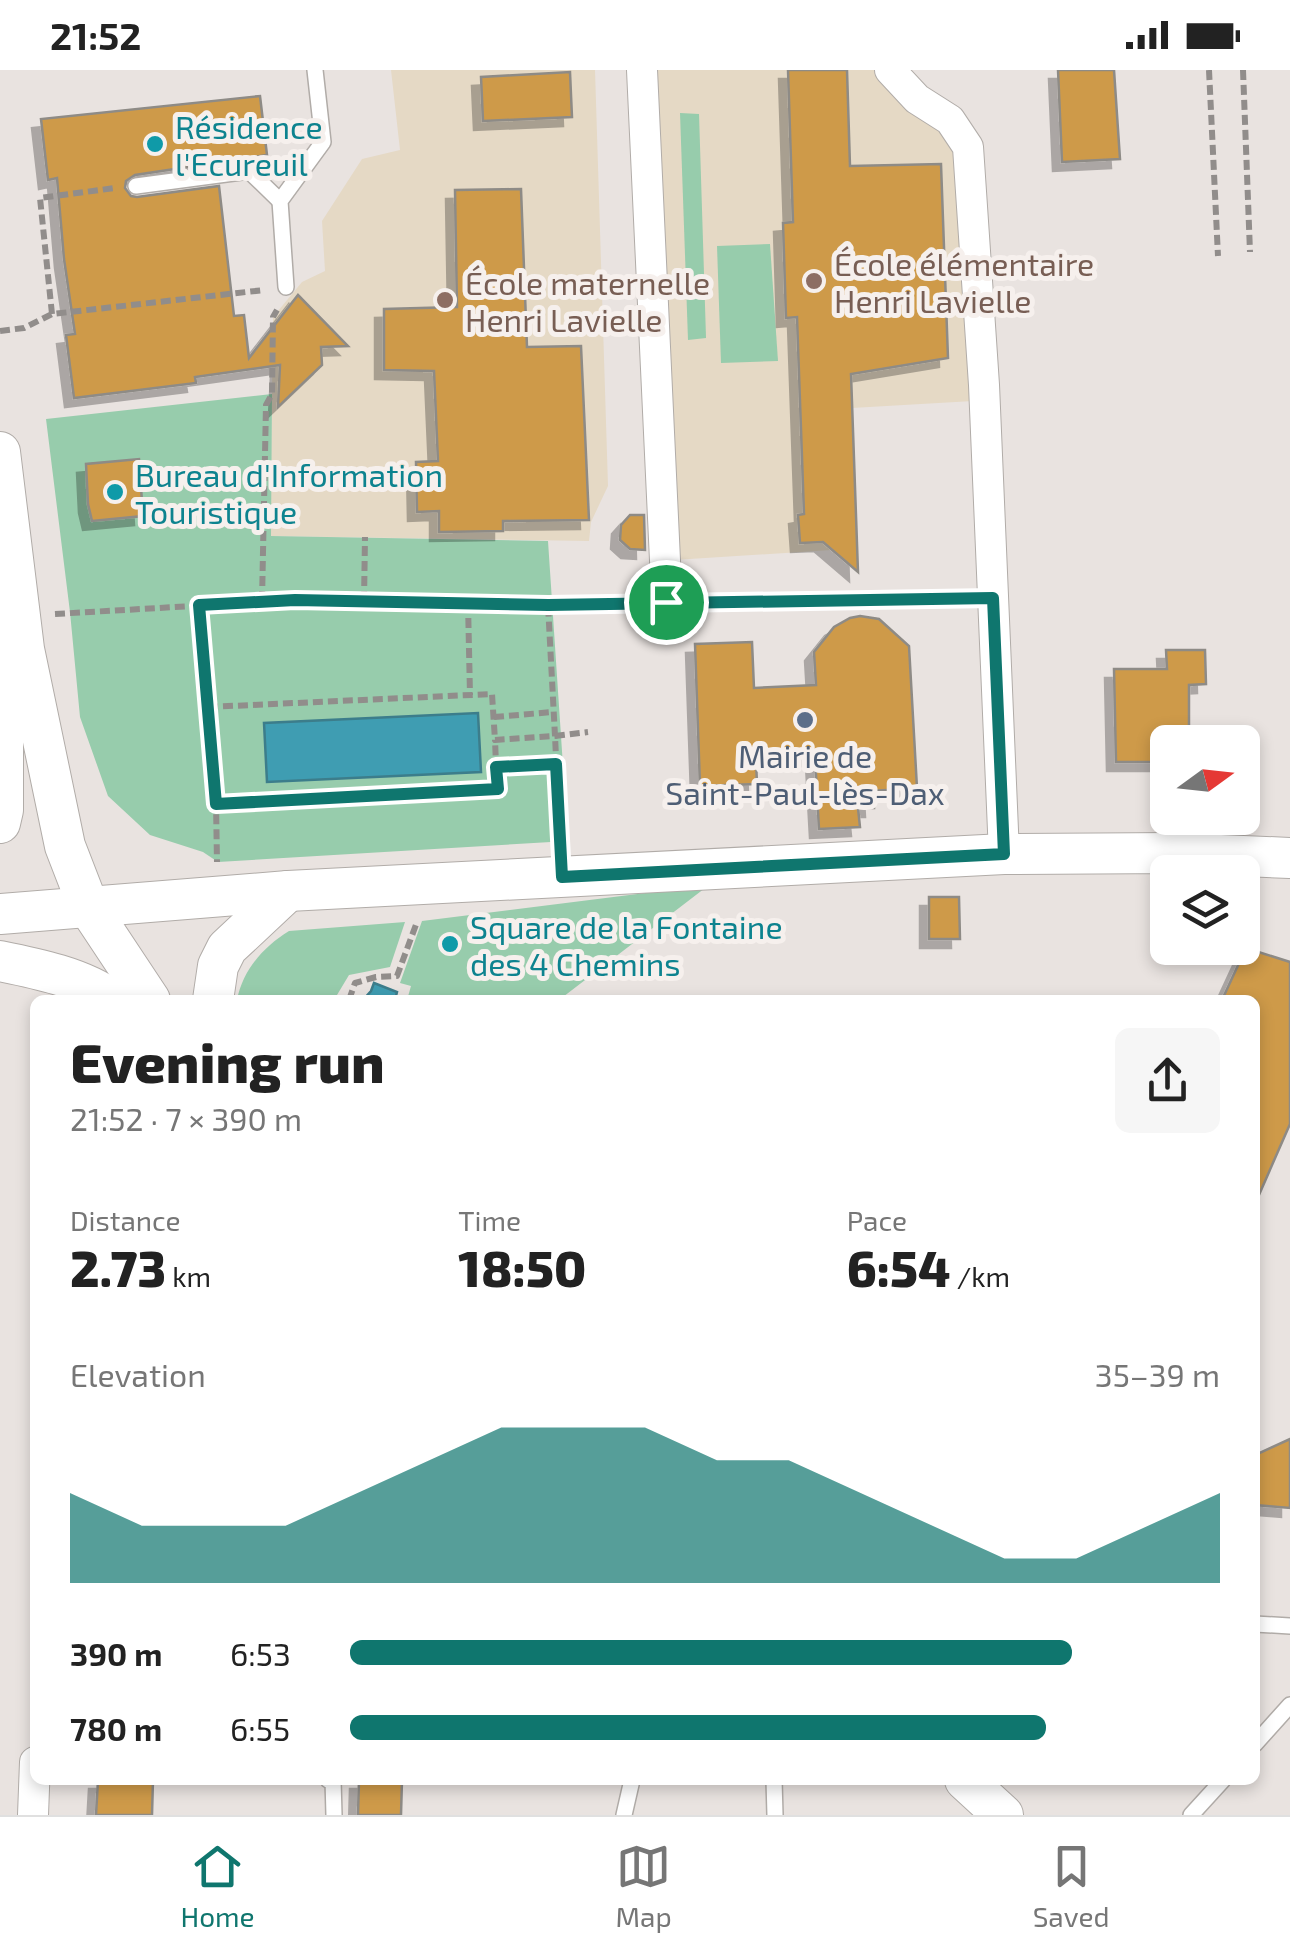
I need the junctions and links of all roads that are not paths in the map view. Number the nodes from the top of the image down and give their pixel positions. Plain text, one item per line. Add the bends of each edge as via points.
1 (315, 70) edge
2 (642, 70) edge
3 (890, 70) edge
4 (136, 186) road end
5 (280, 200) junction
6 (286, 287) road end
7 (0, 452) edge
8 (666, 602) road end
9 (12, 642) edge
10 (0, 823) edge
11 (1004, 854) junction
12 (1290, 858) edge
13 (288, 891) junction
14 (89, 908) junction
15 (0, 914) edge
16 (0, 962) edge
17 (106, 995) edge
18 (147, 995) edge
19 (214, 995) edge
20 (1260, 1624) edge
21 (1290, 1626) edge
22 (1290, 1705) edge
23 (1260, 1738) edge
24 (34, 1785) edge
25 (331, 1785) edge
26 (631, 1785) edge
27 (774, 1785) edge
28 (971, 1785) edge
29 (1218, 1785) edge
30 (33, 1815) edge
31 (334, 1815) edge
32 (624, 1815) edge
33 (775, 1815) edge
34 (1003, 1815) edge
35 (1191, 1815) edge

1 - 5 lane via 323,142
2 - 8 street
3 - 11 street via 950,120 968,148
4 - 5 lane via 249,171
5 - 6 lane
7 - 9 main road
9 - 10 main road
9 - 14 main road via 65,846
11 - 12 main road
11 - 13 main road
13 - 14 main road
13 - 19 main road via 227,948
14 - 15 main road
14 - 18 main road
16 - 17 main road via 38,968
20 - 21 lane
22 - 23 lane
24 - 30 street
25 - 31 lane
26 - 32 lane
27 - 33 lane
28 - 34 main road
29 - 35 lane

